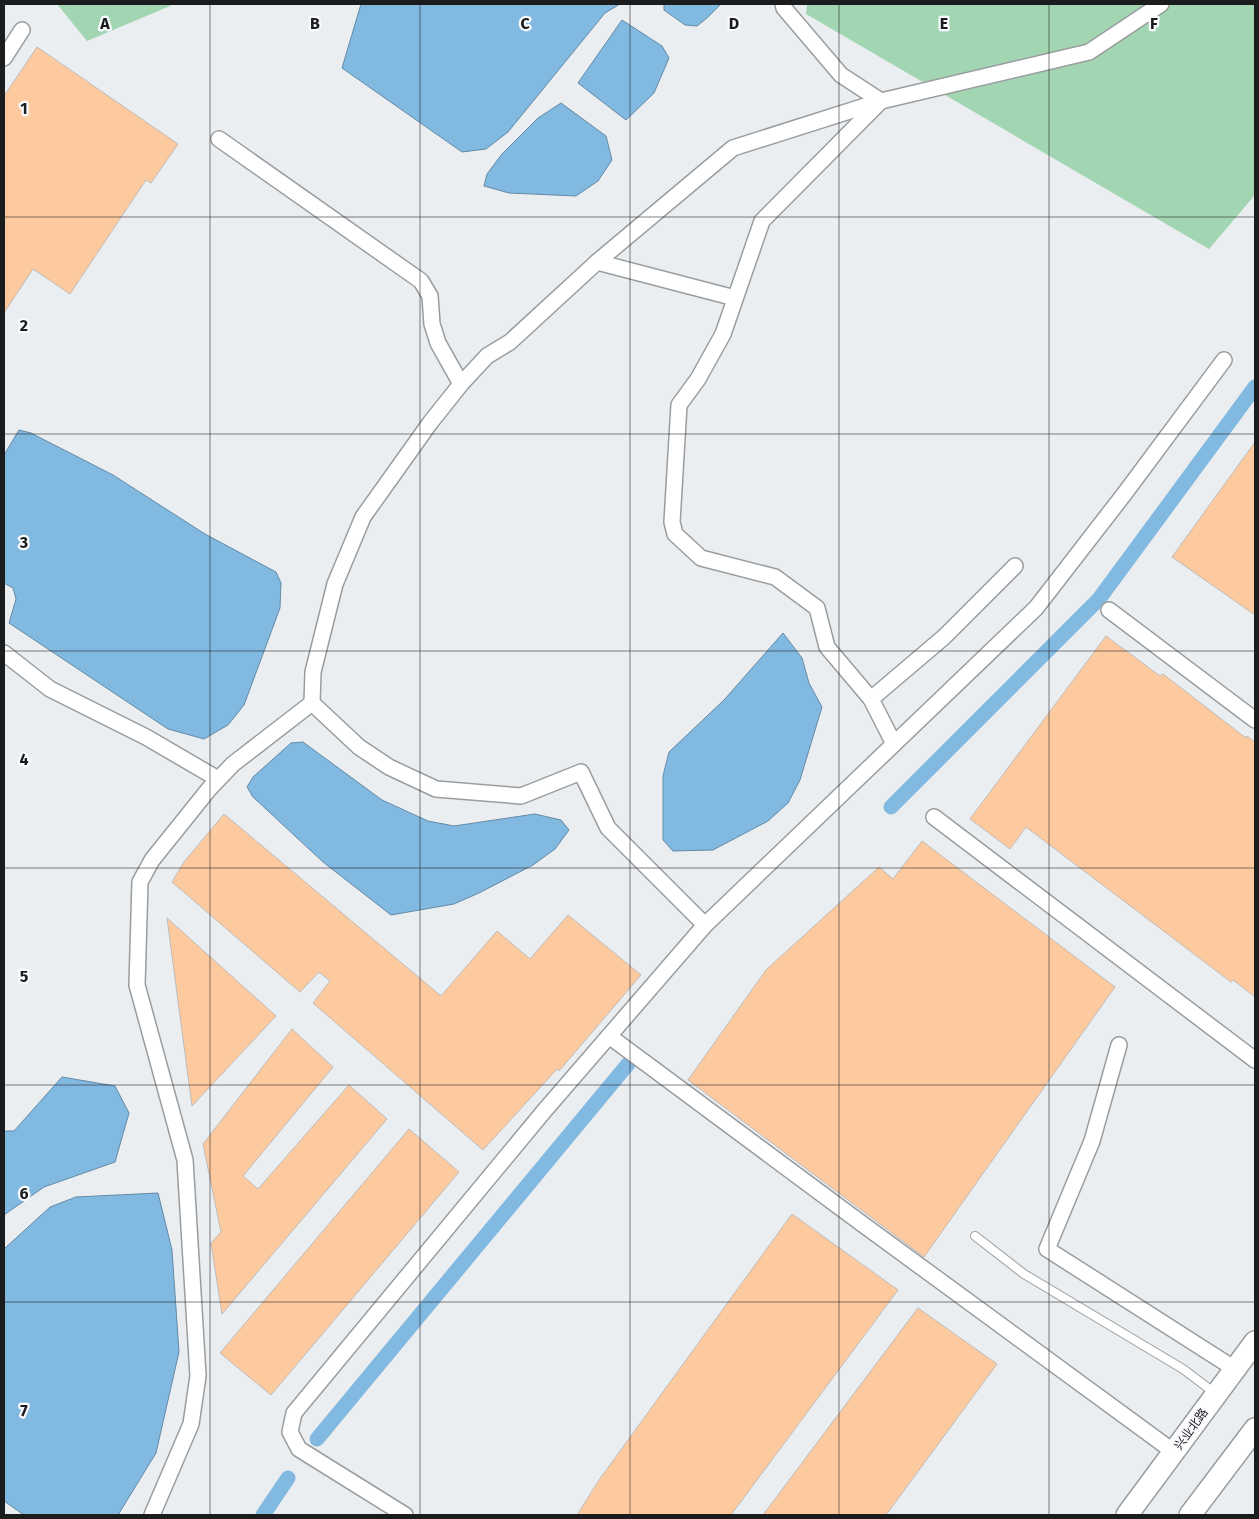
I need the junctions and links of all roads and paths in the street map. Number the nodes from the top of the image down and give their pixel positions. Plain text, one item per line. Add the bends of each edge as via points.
1 (784, 4) edge
2 (1162, 4) edge
3 (22, 30) dead end
4 (4, 58) edge
5 (881, 101) junction
6 (219, 139) dead end
7 (596, 262) junction
8 (735, 298) junction
9 (1224, 360) dead end
10 (461, 384) junction
11 (1015, 566) dead end
12 (1109, 610) dead end
13 (4, 653) edge
14 (871, 699) junction
15 (312, 703) junction
16 (1255, 720) edge
17 (894, 744) junction
18 (218, 780) junction
19 (934, 817) dead end
20 (705, 925) junction
21 (609, 1036) junction
22 (1119, 1045) dead end
23 (1255, 1060) edge
24 (975, 1236) dead end
25 (1255, 1342) edge
26 (1235, 1369) junction
27 (1217, 1394) junction
28 (1255, 1429) edge
29 (1174, 1452) junction
30 (152, 1515) edge
31 (405, 1515) edge
32 (1127, 1515) edge
33 (1190, 1515) edge

1 - 5 street via 784,8 842,75
2 - 5 street via 1089,52
3 - 4 street
5 - 7 street via 733,148
5 - 8 street via 762,221
6 - 10 street via 421,282 430,296 432,324 438,343
7 - 8 street
7 - 10 street via 510,342 488,356
8 - 14 street via 723,334 679,405 672,522 675,534 701,558 775,577 817,608 827,647
9 - 17 street via 1036,608
10 - 15 street via 363,516 335,584 312,672
11 - 14 street via 944,637
12 - 16 street
13 - 18 street via 50,689 146,737
14 - 17 street
15 - 18 street via 233,764
15 - 20 street via 358,747 389,767 436,789 521,796 581,772 608,828
17 - 20 street
18 - 30 street via 152,860 140,882 137,984 185,1160 198,1376 191,1424
19 - 23 street
20 - 21 street
21 - 29 street
21 - 31 street via 294,1413 290,1432 299,1449
22 - 26 street via 1092,1141 1047,1249
24 - 27 lane via 1024,1274 1183,1369
25 - 26 main road, 兴业北路
26 - 27 main road, 兴业北路
27 - 29 main road, 兴业北路
28 - 33 main road
29 - 32 main road, 兴业北路

